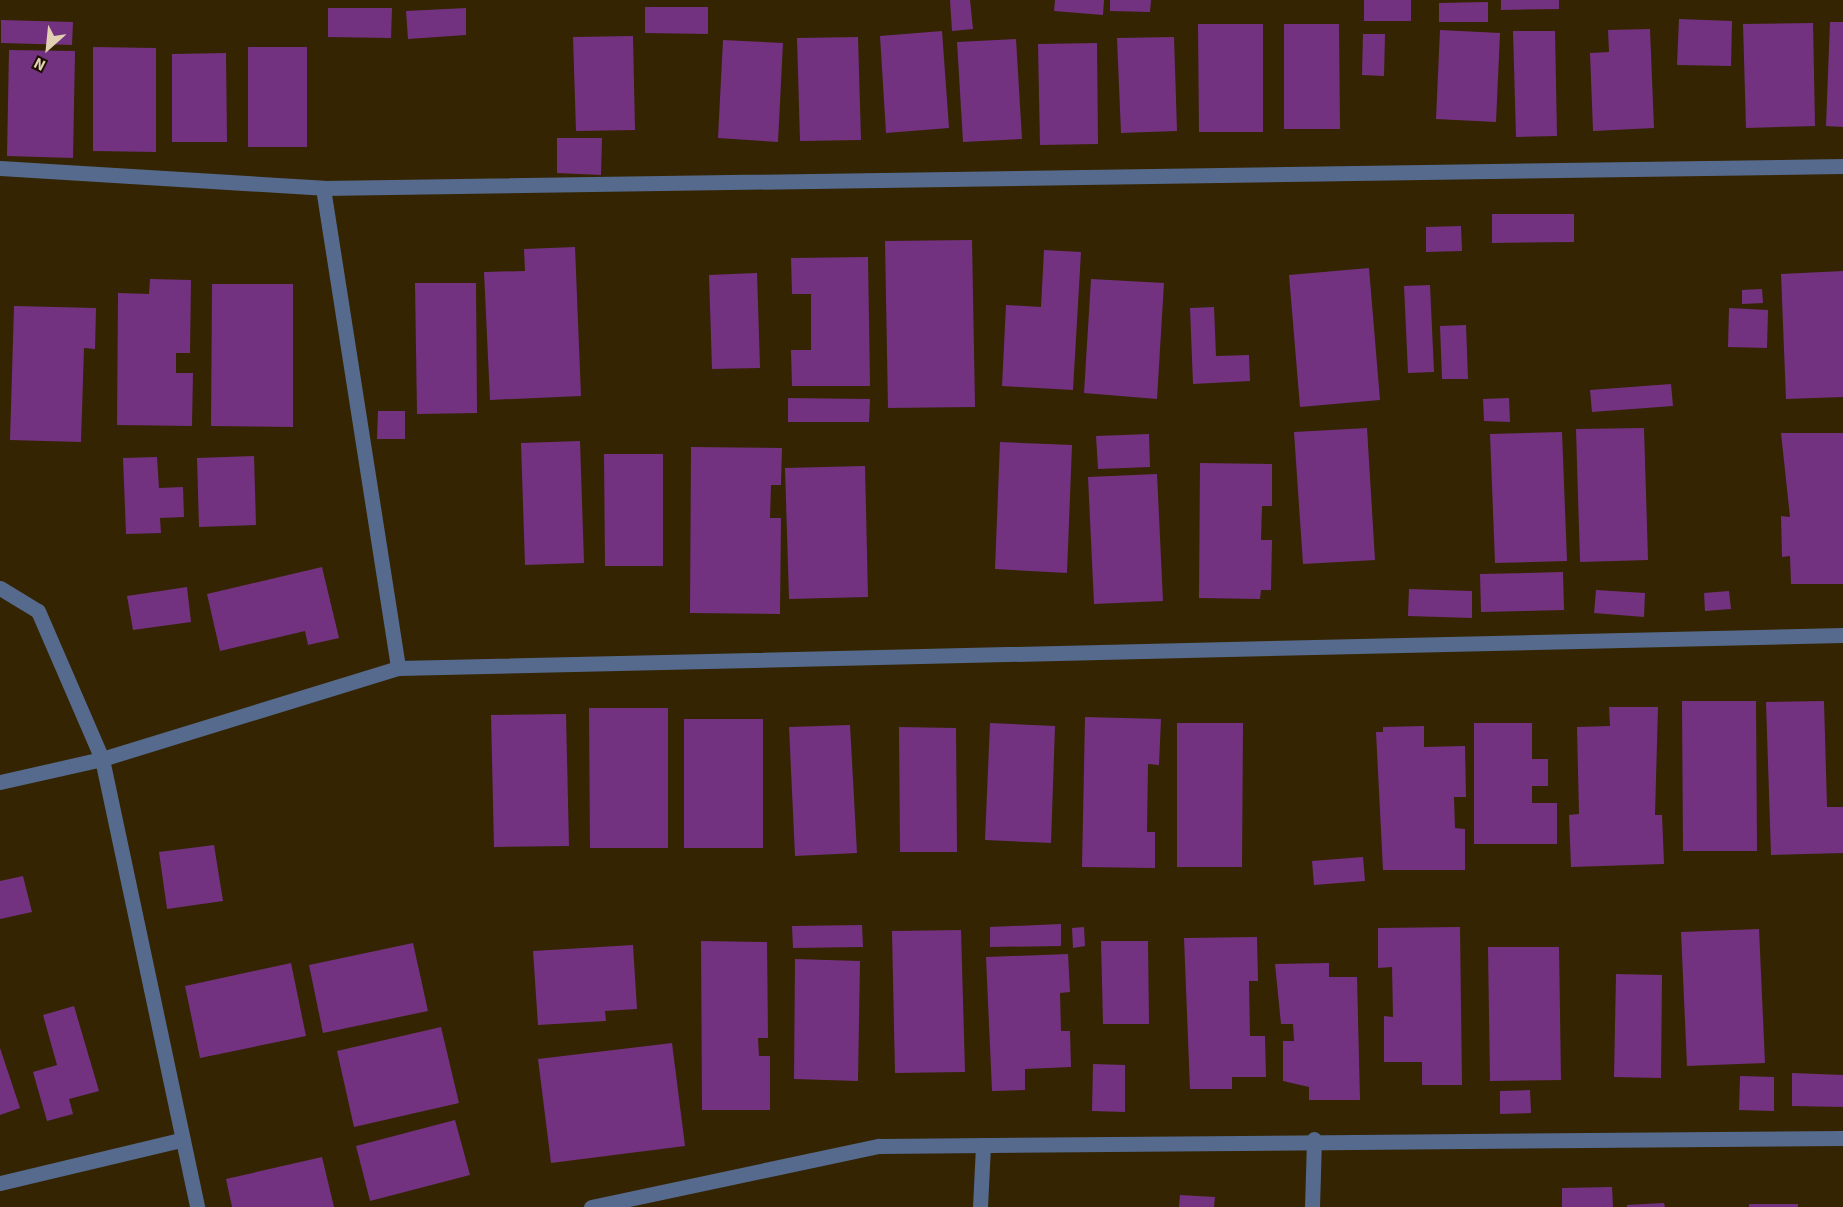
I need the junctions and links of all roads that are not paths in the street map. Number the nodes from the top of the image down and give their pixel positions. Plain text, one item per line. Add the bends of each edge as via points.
1 (1843, 166) edge
2 (0, 168) edge
3 (322, 188) junction
4 (0, 588) edge
5 (1843, 635) edge
6 (398, 668) junction
7 (102, 759) junction
8 (0, 782) edge
9 (1843, 1138) edge
10 (1314, 1139) junction
11 (180, 1140) junction
12 (983, 1145) junction
13 (0, 1183) edge
14 (197, 1207) edge
15 (591, 1207) edge
16 (980, 1207) edge
17 (1312, 1207) edge

1 - 3 street
2 - 3 street
3 - 6 street
4 - 7 street via 38,611
5 - 6 street
6 - 7 street
7 - 8 street
7 - 11 street
9 - 10 street
10 - 12 street
10 - 17 street
11 - 13 street
11 - 14 street
12 - 15 street via 879,1146
12 - 16 street

